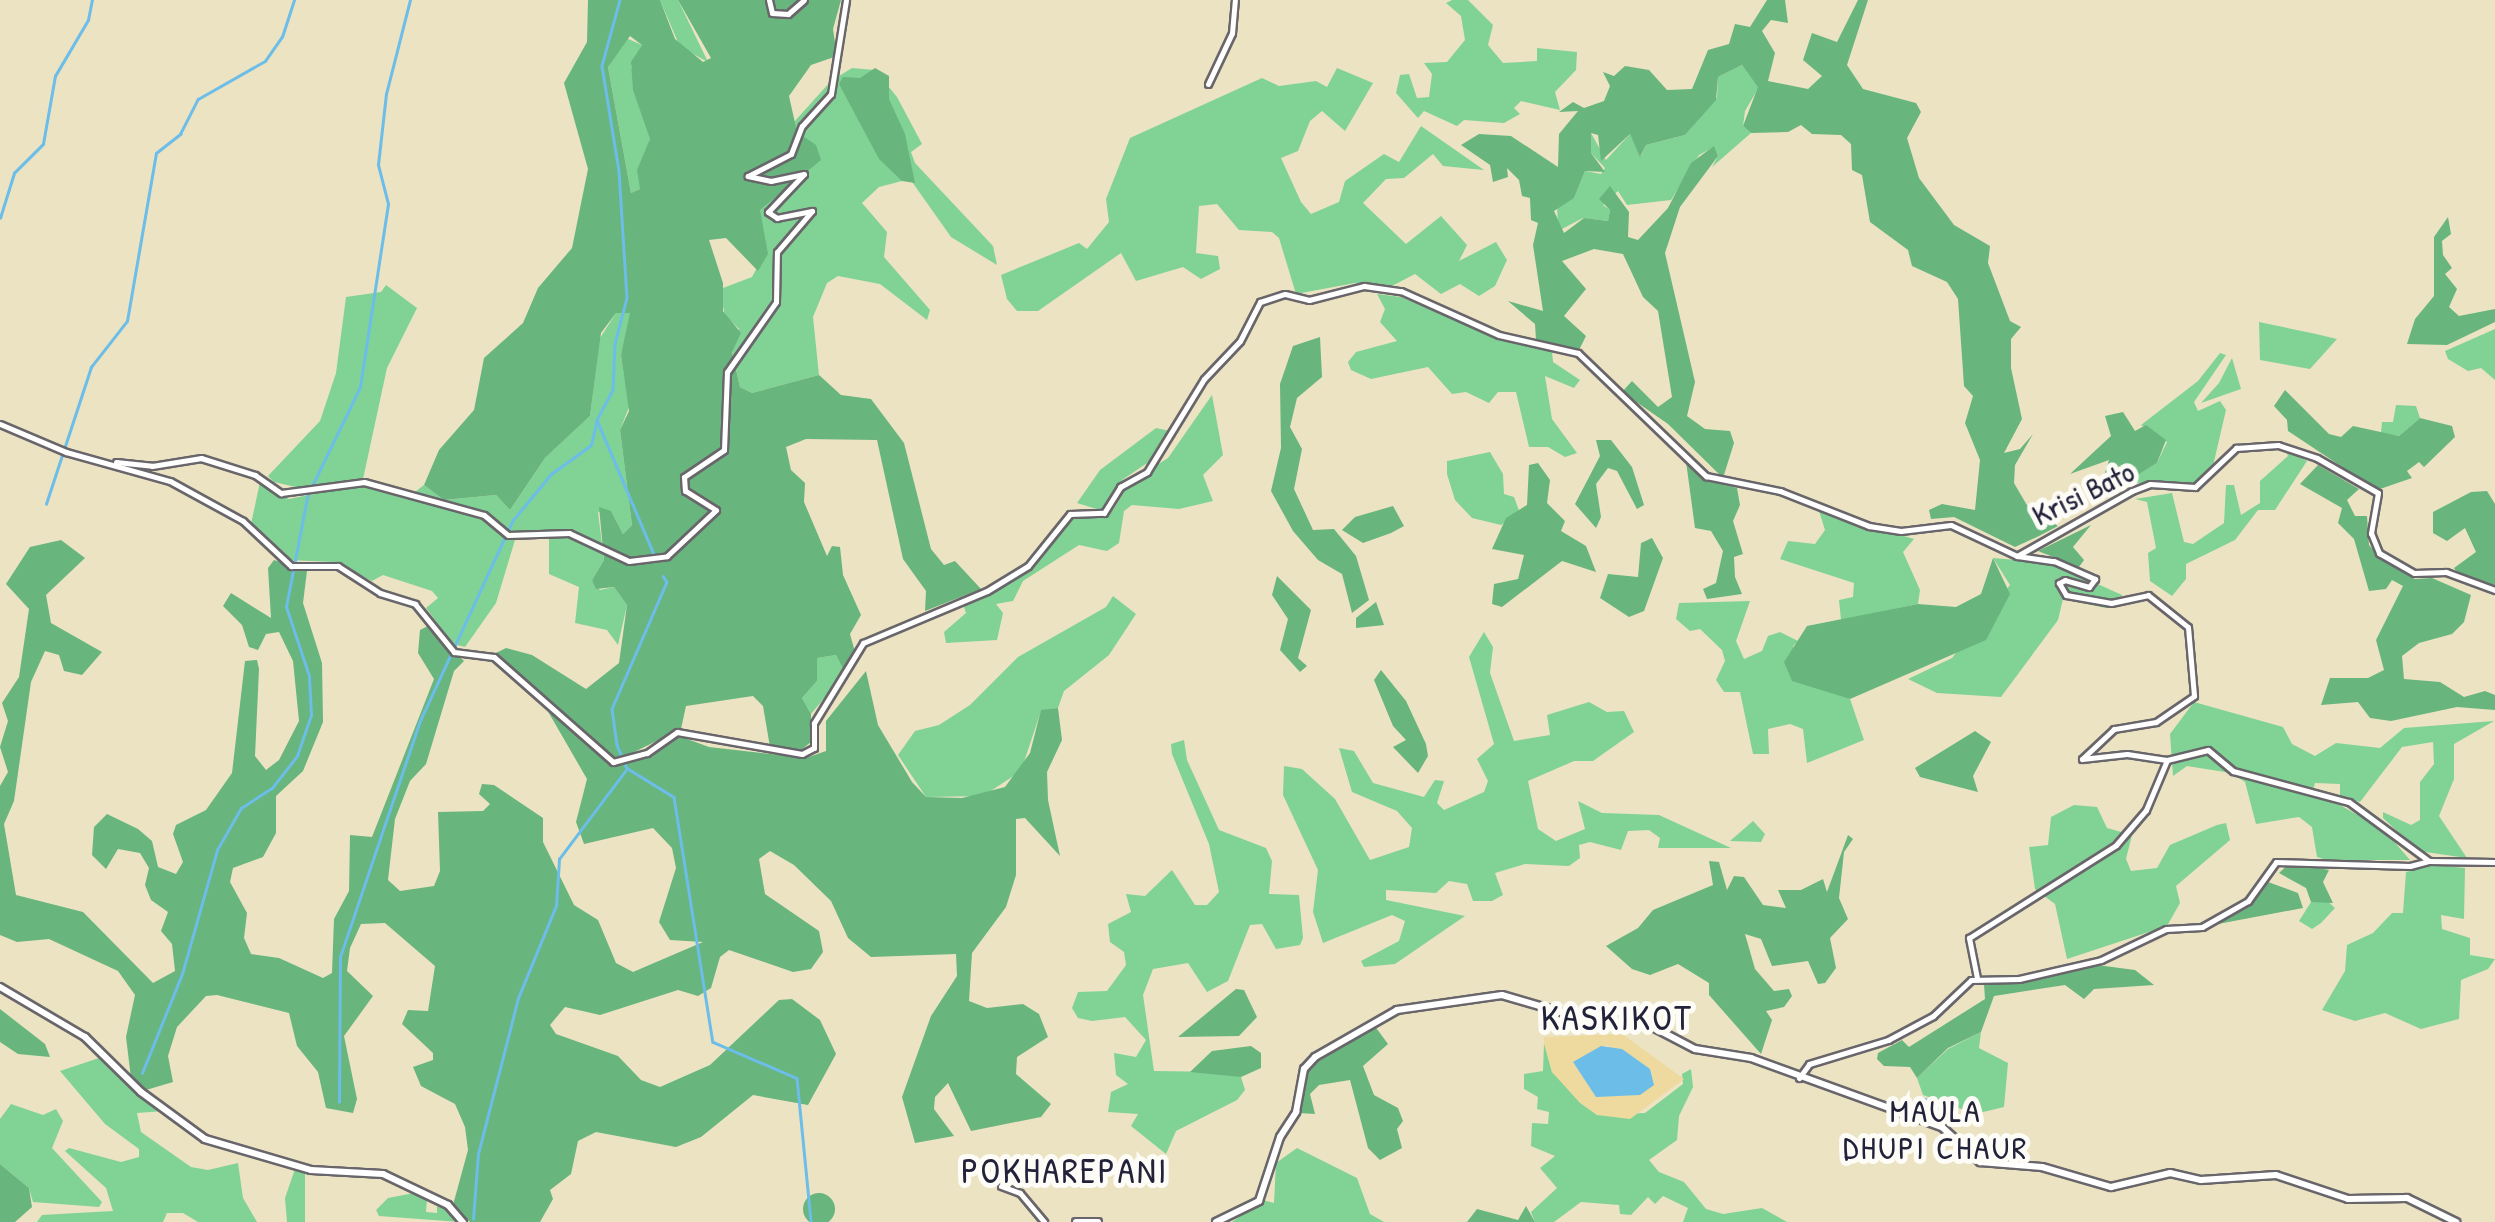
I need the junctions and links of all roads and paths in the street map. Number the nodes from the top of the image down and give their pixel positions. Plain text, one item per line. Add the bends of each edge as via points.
1 (769, 0) edge
2 (804, 0) edge
3 (846, 0) edge
4 (1234, 0) edge
5 (1208, 84) dead end
6 (0, 424) edge
7 (115, 462) junction
8 (2017, 556) junction
9 (2495, 590) edge
10 (2167, 760) junction
11 (2429, 860) junction
12 (2495, 862) edge
13 (1977, 978) junction
14 (0, 987) edge
15 (1799, 1078) junction
16 (1001, 1186) dead end
17 (463, 1222) edge
18 (1044, 1222) edge
19 (1076, 1222) edge
20 (1098, 1222) edge
21 (1216, 1222) edge
22 (2456, 1222) edge

1 - 2 street via 772,13 788,14
3 - 7 street via 831,94 802,126 791,154 748,176 771,181 804,174 768,212 776,218 812,211 777,252 776,302 727,372 724,450 684,476 685,492 716,510 667,556 629,561 569,534 508,536 484,515 352,480 329,490 281,493 255,474 201,458 152,466
4 - 5 street via 1232,33
6 - 7 street via 66,452
7 - 8 street via 243,520 291,566 338,566 380,593 415,604 454,652 494,657 613,762 647,753 677,732 773,753 811,752 814,722 864,643 987,591 1028,566 1070,514 1096,515 1112,506 1120,487 1160,458 1204,379 1240,341 1260,302 1274,295 1309,300 1364,286 1408,293 1499,334 1578,353 1706,476 1780,491 1869,526 1901,531 1951,525
8 - 9 street, Krisi Bato via 2132,491 2150,484 2196,487 2236,448 2278,445 2317,458 2378,493 2371,532 2380,552 2414,574 2446,572
8 - 10 street via 2054,561 2095,579 2089,586 2059,583 2066,594 2110,603 2148,595 2188,628 2194,696 2156,722 2114,729 2082,758 2127,754
10 - 11 street via 2208,750 2234,771 2349,802
10 - 13 street via 2146,810 2116,845 1969,938
11 - 12 street
11 - 13 street via 2410,866 2276,862 2248,901 2202,928 2166,929 2101,960 2019,979
13 - 15 street via 1962,984 1934,1016 1888,1040 1809,1064
14 - 17 street via 85,1037 141,1092 205,1139 311,1170 383,1174 448,1206
15 - 21 street via 1734,1052 1696,1049 1648,1025 1602,1024 1512,996 1397,1010 1304,1069 1296,1112 1280,1136 1259,1201
15 - 22 street via 1942,1128 1980,1162 2042,1167 2111,1187 2170,1173 2201,1180 2276,1175 2348,1200 2406,1198
16 - 18 street via 1020,1193
19 - 20 street

